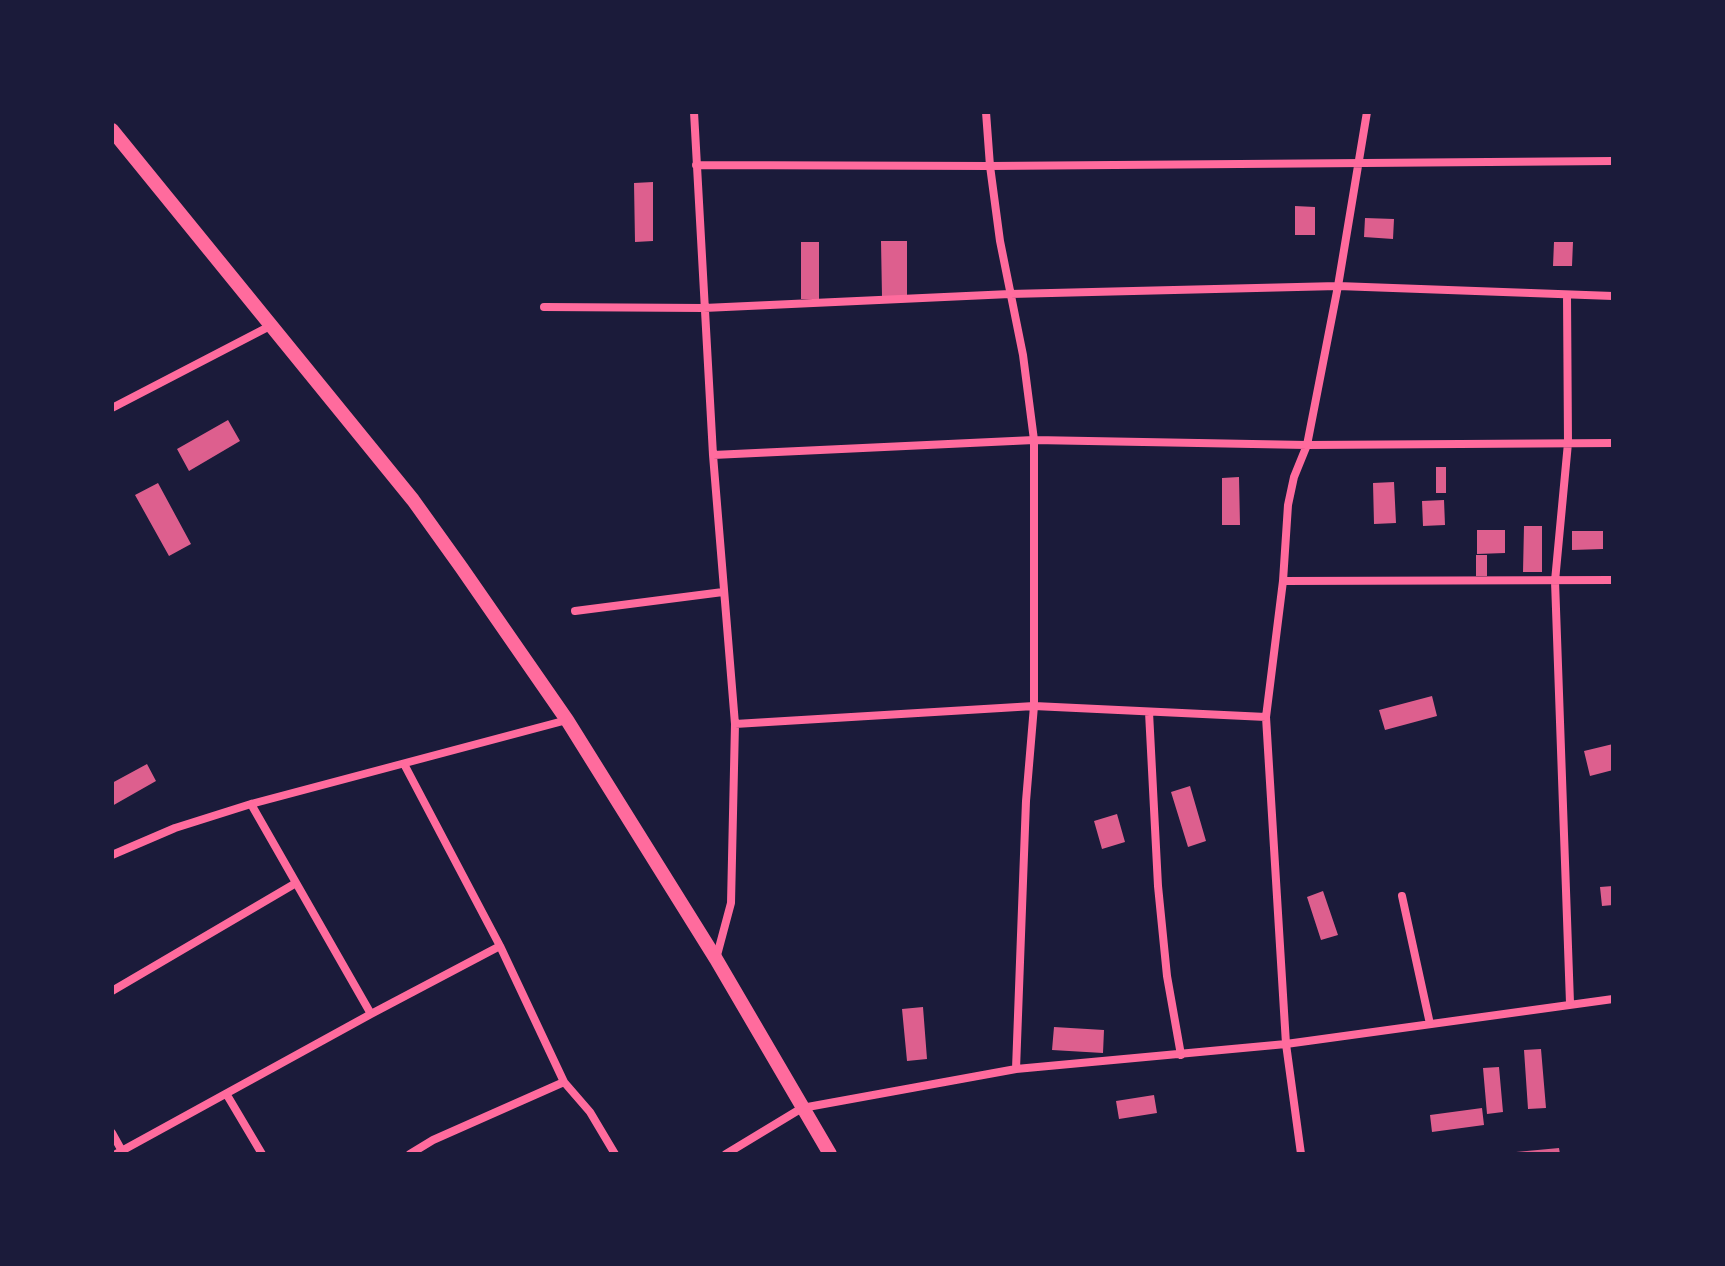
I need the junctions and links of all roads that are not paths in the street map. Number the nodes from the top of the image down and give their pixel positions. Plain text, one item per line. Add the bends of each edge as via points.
1 (694, 112) edge
2 (986, 112) edge
3 (1367, 112) edge
4 (112, 130) edge
5 (1613, 161) edge
6 (1357, 163) junction
7 (696, 165) junction
8 (990, 166) junction
9 (1338, 286) junction
10 (1010, 294) junction
11 (1567, 295) junction
12 (1613, 296) edge
13 (544, 307) dead end
14 (704, 308) junction
15 (272, 325) junction
16 (112, 408) edge
17 (1034, 440) junction
18 (1568, 443) junction
19 (1613, 443) edge
20 (1307, 445) junction
21 (713, 455) junction
22 (1613, 580) edge
23 (1283, 581) junction
24 (1555, 581) junction
25 (723, 592) junction
26 (575, 611) dead end
27 (1034, 706) junction
28 (1149, 712) junction
29 (1266, 717) junction
30 (567, 720) junction
31 (735, 724) junction
32 (404, 764) junction
33 (251, 804) junction
34 (112, 855) edge
35 (296, 883) junction
36 (1402, 896) dead end
37 (500, 946) junction
38 (716, 959) junction
39 (112, 991) edge
40 (1613, 999) edge
41 (1570, 1003) junction
42 (371, 1014) junction
43 (1430, 1024) junction
44 (1286, 1044) junction
45 (1181, 1055) junction
46 (1016, 1069) junction
47 (564, 1082) junction
48 (227, 1095) junction
49 (802, 1108) junction
50 (112, 1133) edge
51 (119, 1152) edge
52 (262, 1154) edge
53 (410, 1154) edge
54 (615, 1154) edge
55 (726, 1154) edge
56 (830, 1154) edge
57 (1301, 1154) edge

1 - 7 street
2 - 8 street
3 - 6 street
4 - 15 main road
5 - 6 street
6 - 8 street
6 - 9 street
7 - 8 street
7 - 14 street
8 - 10 street
9 - 10 street
9 - 11 street
9 - 20 street
10 - 14 street
10 - 17 street
11 - 12 street
11 - 18 street
13 - 14 street
14 - 21 street
15 - 16 street
15 - 30 main road via 413,500
17 - 20 street
17 - 21 street
17 - 27 street
18 - 19 street
18 - 20 street
18 - 24 street
20 - 23 street via 1288,505
21 - 25 street
22 - 24 street
23 - 24 street
23 - 29 street
24 - 41 street
25 - 26 street
25 - 31 street
27 - 28 street
27 - 31 street
27 - 46 street
28 - 29 street
28 - 45 street via 1158,886
29 - 44 street
30 - 32 street
30 - 38 main road
31 - 38 street via 731,903
32 - 33 street
32 - 37 street
33 - 34 street
33 - 35 street
35 - 39 street
35 - 42 street
36 - 43 street
37 - 42 street
37 - 47 street
38 - 49 main road
40 - 41 street
41 - 43 street
42 - 48 street
43 - 44 street
44 - 45 street
44 - 57 street
45 - 46 street
46 - 49 street
47 - 53 street
47 - 54 street
48 - 51 street
48 - 52 street
49 - 55 street
49 - 56 main road
50 - 51 street

